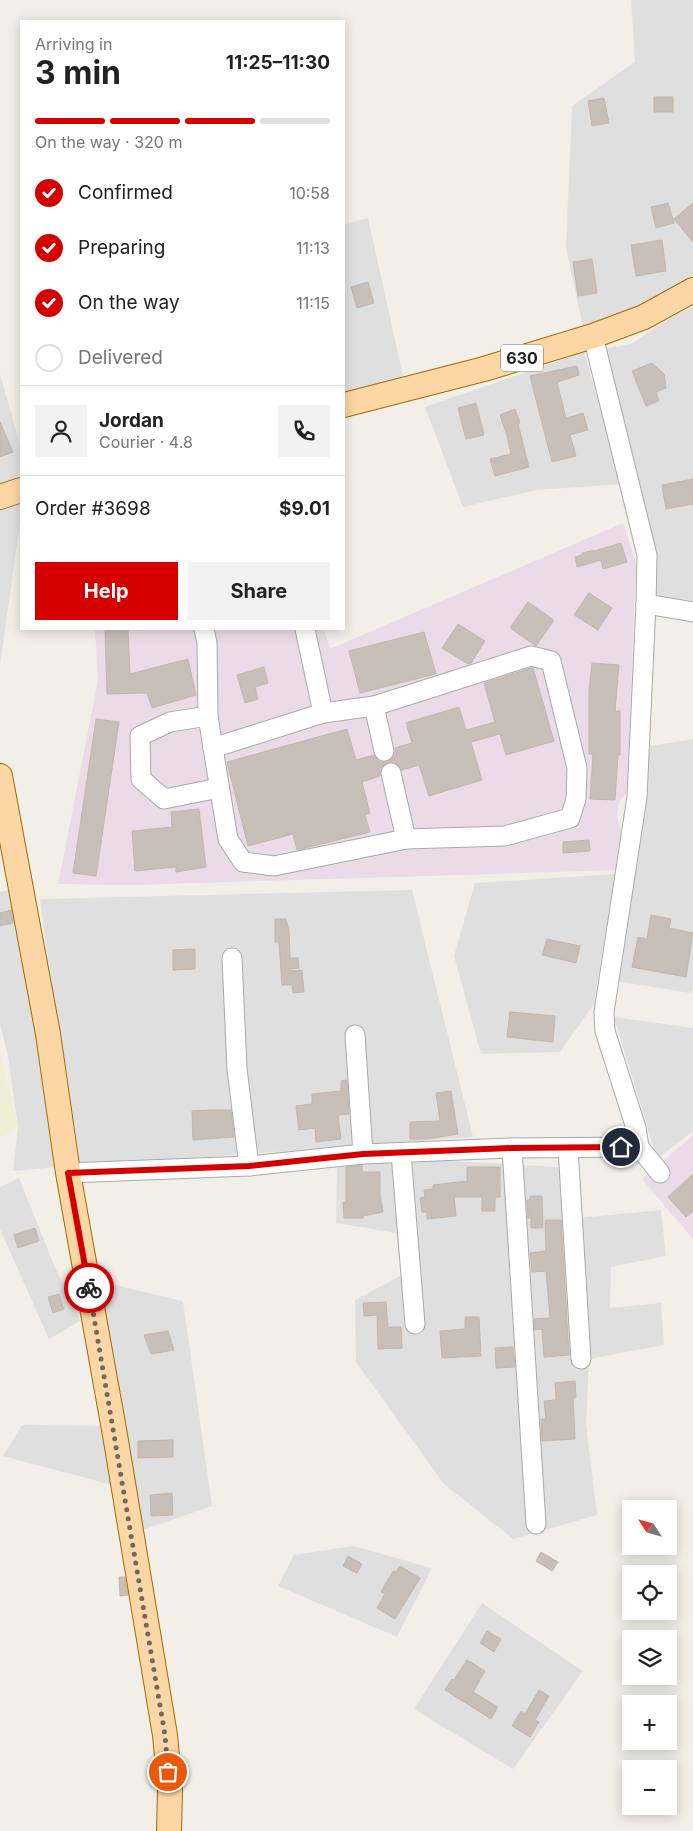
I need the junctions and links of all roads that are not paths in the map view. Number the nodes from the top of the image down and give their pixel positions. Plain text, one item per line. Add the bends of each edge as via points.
1 (693, 290) edge
2 (593, 336) junction
3 (345, 405) edge
4 (20, 490) edge
5 (0, 497) edge
6 (646, 604) junction
7 (693, 612) edge
8 (204, 630) edge
9 (304, 630) edge
10 (374, 706) junction
11 (323, 713) junction
12 (208, 716) junction
13 (213, 748) junction
14 (384, 752) dead end
15 (390, 773) dead end
16 (0, 776) edge
17 (219, 788) junction
18 (406, 839) junction
19 (232, 958) dead end
20 (355, 1035) dead end
21 (639, 1147) junction
22 (512, 1148) junction
23 (568, 1148) junction
24 (401, 1153) junction
25 (363, 1154) junction
26 (249, 1166) junction
27 (68, 1173) junction
28 (660, 1173) dead end
29 (415, 1324) dead end
30 (581, 1359) dead end
31 (536, 1524) dead end
32 (169, 1831) edge

1 - 2 main road, 630 via 644,317
2 - 3 main road, 630 via 484,369
2 - 6 street via 646,555
4 - 5 main road
6 - 7 street
6 - 21 street via 637,797 604,1012 605,1031
8 - 12 street
9 - 11 street
10 - 11 street
10 - 14 street
10 - 18 street via 531,656 551,661 577,768 576,799 570,818 505,836
11 - 13 street
12 - 13 street
12 - 17 street via 170,722 140,736 141,779 164,799
13 - 17 street
15 - 18 street
16 - 27 main road via 48,1034
17 - 18 street via 228,838 243,862 274,866
19 - 26 street via 237,1069
20 - 25 street
21 - 23 street
21 - 28 street
22 - 23 street
22 - 24 street
22 - 31 street
23 - 30 street
24 - 25 street
24 - 29 street
25 - 26 street
26 - 27 street
27 - 32 main road via 165,1735 170,1790

